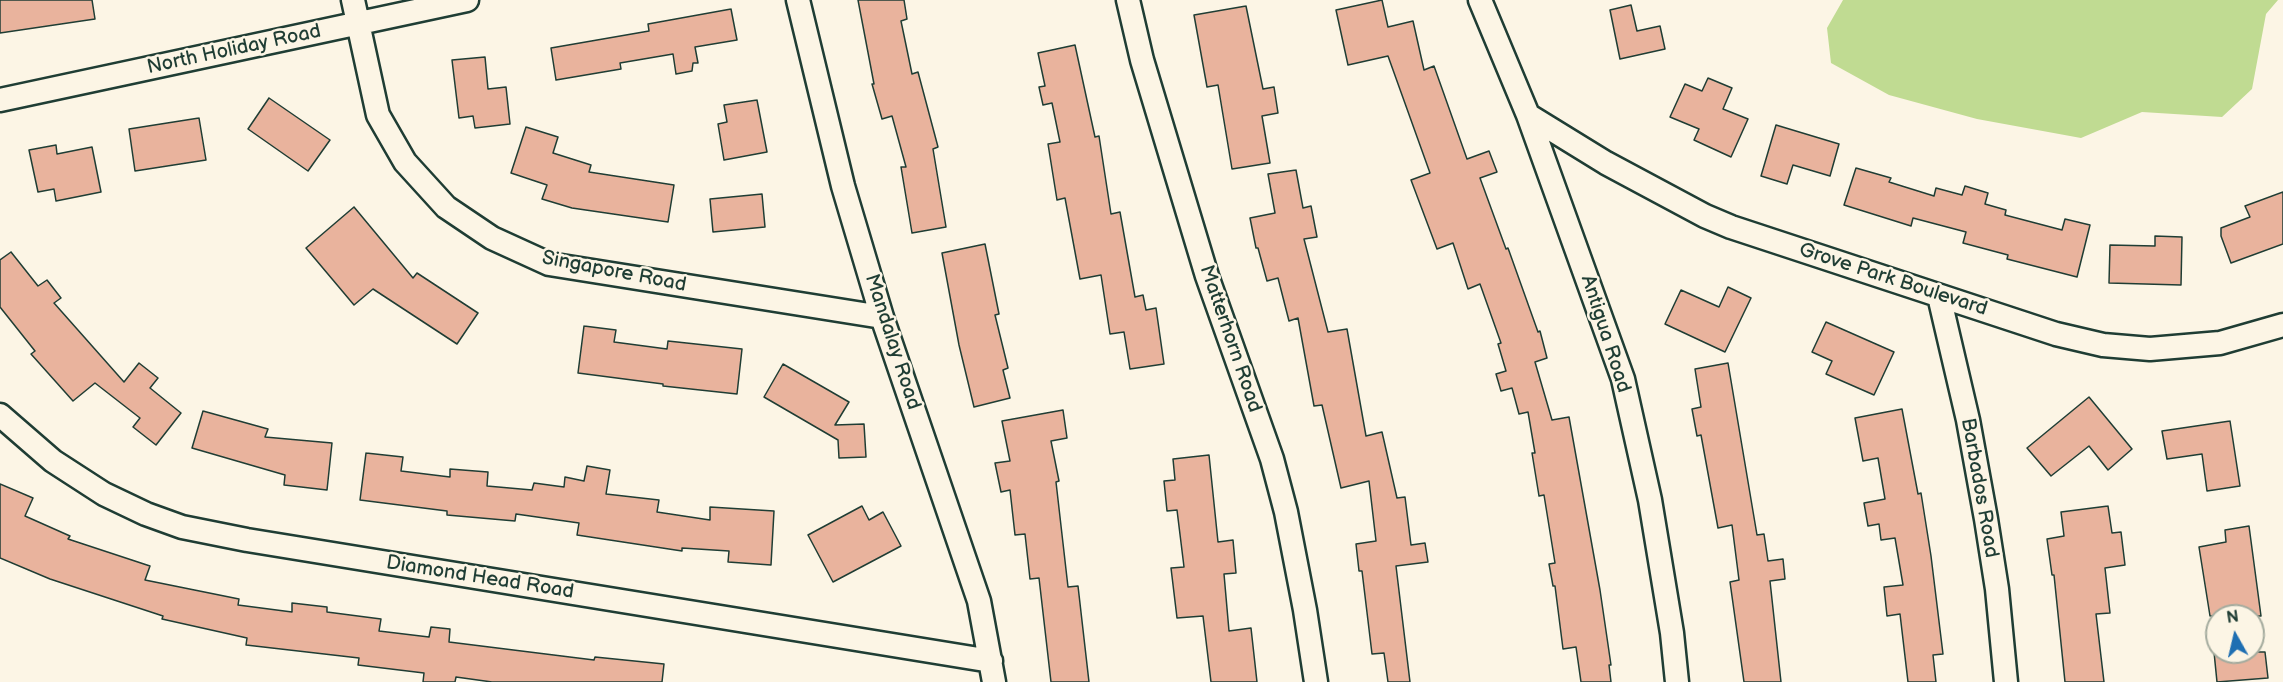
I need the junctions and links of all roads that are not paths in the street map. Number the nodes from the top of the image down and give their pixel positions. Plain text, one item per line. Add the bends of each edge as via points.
1 (353, 0) edge
2 (467, 0) edge
3 (798, 0) edge
4 (1128, 0) edge
5 (1480, 0) edge
6 (357, 23) junction
7 (0, 100) edge
8 (1528, 115) junction
9 (1939, 296) junction
10 (882, 317) junction
11 (2283, 326) edge
12 (0, 415) edge
13 (993, 672) edge
14 (1316, 682) edge
15 (1677, 682) edge
16 (2006, 682) edge

1 - 6 street, Singapore Road
2 - 6 street, North Holiday Road
3 - 10 street, Mandalay Road via 843,186
4 - 14 street, Matterhorn Road via 1142,60 1207,276 1272,459 1301,588
5 - 8 street, Antigua Road
6 - 7 street, North Holiday Road
6 - 10 street, Singapore Road via 378,115 405,162 446,207 492,238 549,264
8 - 9 street, Grove Park Boulevard via 1606,163 1705,216
8 - 15 street, Antigua Road via 1623,379 1650,500
9 - 11 street, Grove Park Boulevard via 2103,345 2150,349 2220,343
9 - 16 street, Barbados Road via 1986,519
10 - 13 street, Mandalay Road via 979,601
12 - 13 street, Diamond Head Road via 53,461 104,494 182,527

